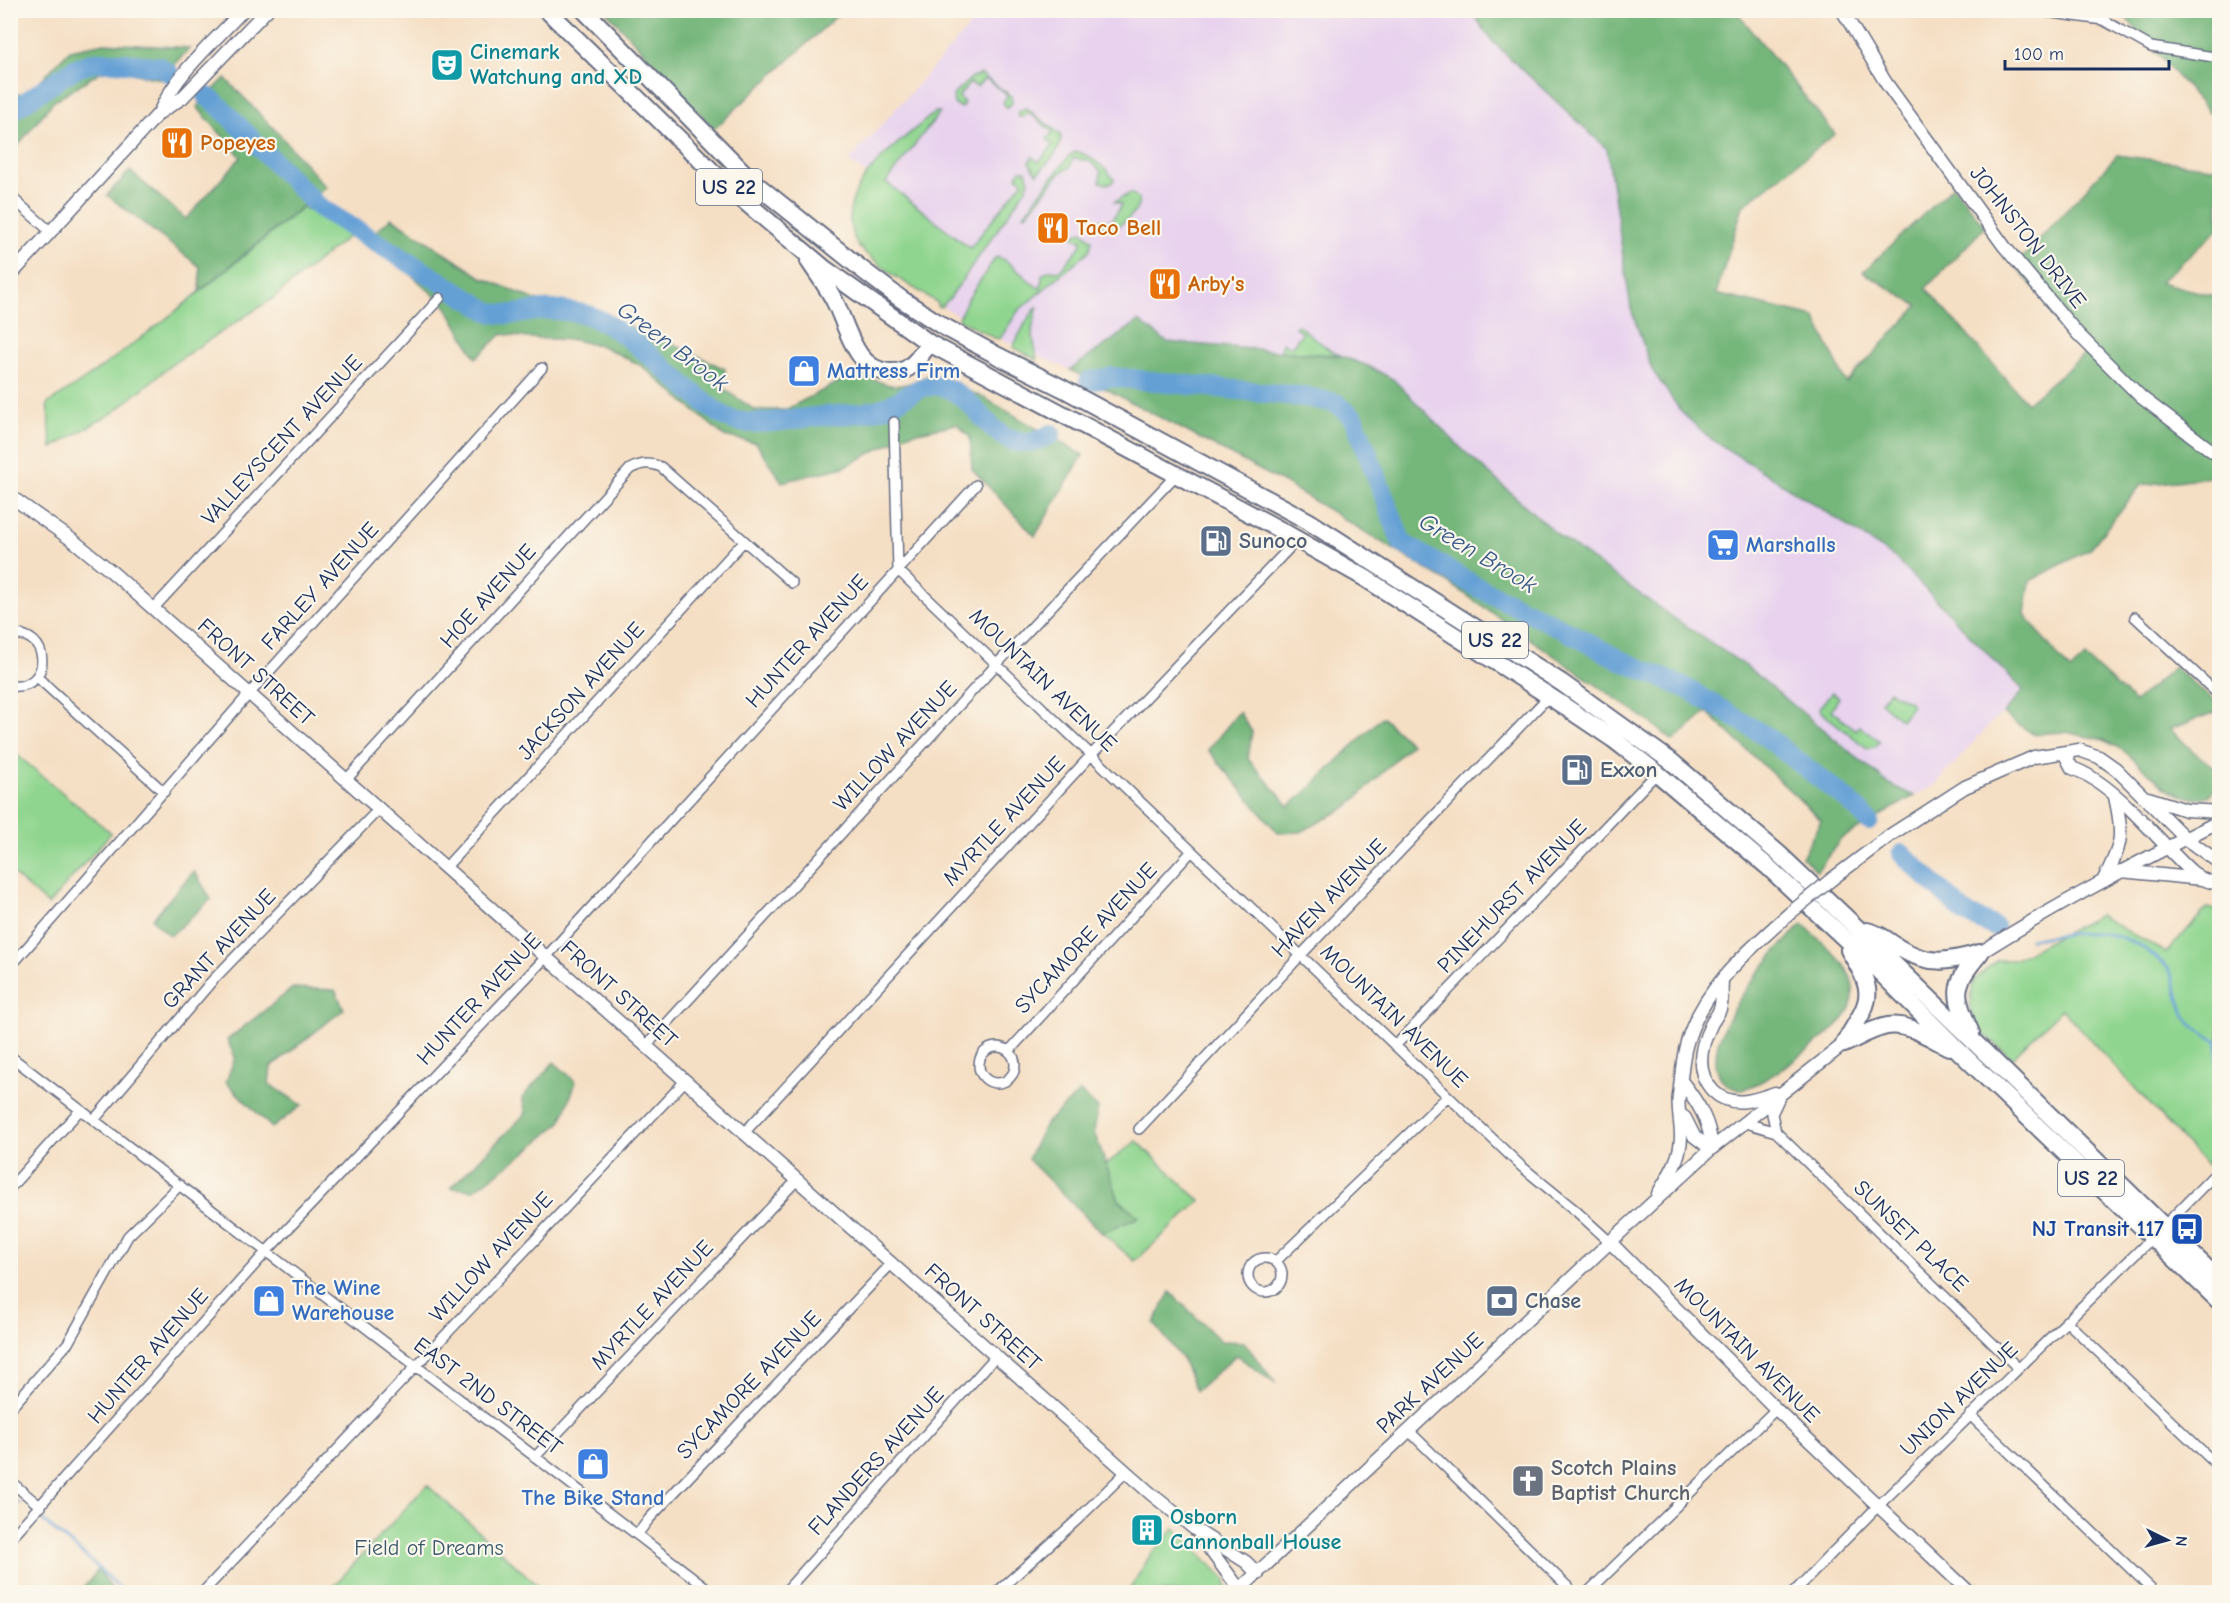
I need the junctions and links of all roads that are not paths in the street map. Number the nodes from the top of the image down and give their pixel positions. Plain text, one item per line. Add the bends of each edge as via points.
1 (243, 10) edge
2 (267, 10) edge
3 (547, 10) edge
4 (584, 10) edge
5 (1842, 10) edge
6 (2031, 10) edge
7 (2220, 58) edge
8 (159, 113) junction
9 (10, 196) edge
10 (51, 232) junction
11 (801, 248) junction
12 (10, 276) edge
13 (440, 298) dead end
14 (929, 343) junction
15 (542, 368) dead end
16 (894, 422) dead end
17 (2220, 456) edge
18 (1176, 475) junction
19 (976, 485) dead end
20 (10, 496) edge
21 (1297, 540) junction
22 (744, 541) junction
23 (898, 570) junction
24 (792, 583) dead end
25 (153, 609) junction
26 (2135, 617) dead end
27 (10, 635) edge
28 (996, 665) junction
29 (37, 677) junction
30 (10, 686) edge
31 (249, 694) junction
32 (1549, 696) junction
33 (2220, 696) edge
34 (2064, 753) junction
35 (1091, 755) junction
36 (1657, 773) junction
37 (346, 780) junction
38 (164, 792) junction
39 (2115, 795) junction
40 (2145, 797) junction
41 (379, 809) junction
42 (2220, 812) edge
43 (2220, 821) edge
44 (2186, 839) junction
45 (2167, 848) junction
46 (1192, 851) junction
47 (2220, 863) edge
48 (445, 868) junction
49 (2121, 871) junction
50 (2202, 879) junction
51 (2103, 881) junction
52 (2220, 885) edge
53 (1858, 929) junction
54 (1840, 935) junction
55 (1980, 953) junction
56 (1301, 956) junction
57 (546, 957) junction
58 (10, 967) edge
59 (1722, 979) junction
60 (1844, 1044) junction
61 (646, 1046) junction
62 (1395, 1046) junction
63 (1968, 1048) junction
64 (1009, 1051) junction
65 (10, 1056) edge
66 (685, 1081) junction
67 (1682, 1082) junction
68 (1785, 1089) junction
69 (1448, 1096) junction
70 (80, 1110) junction
71 (1680, 1114) junction
72 (94, 1120) junction
73 (1743, 1122) junction
74 (1139, 1129) dead end
75 (1776, 1132) junction
76 (744, 1133) junction
77 (1712, 1149) junction
78 (2220, 1169) edge
79 (797, 1180) junction
80 (180, 1185) junction
81 (10, 1188) edge
82 (1653, 1203) junction
83 (2158, 1232) junction
84 (1610, 1242) junction
85 (267, 1251) junction
86 (1276, 1261) dead end
87 (891, 1264) junction
88 (2220, 1281) edge
89 (2220, 1302) edge
90 (2066, 1321) junction
91 (996, 1356) junction
92 (415, 1366) junction
93 (2018, 1368) junction
94 (10, 1409) edge
95 (1776, 1409) junction
96 (1970, 1415) junction
97 (1409, 1431) junction
98 (535, 1457) junction
99 (2220, 1468) edge
100 (1126, 1472) junction
101 (10, 1481) edge
102 (1878, 1506) junction
103 (41, 1507) junction
104 (1196, 1530) junction
105 (637, 1535) junction
106 (10, 1539) edge
107 (1258, 1574) junction
108 (1239, 1591) edge
109 (203, 1593) edge
110 (712, 1593) edge
111 (785, 1593) edge
112 (997, 1593) edge
113 (1573, 1593) edge
114 (1588, 1593) edge
115 (1794, 1593) edge
116 (1969, 1593) edge
117 (2155, 1593) edge

1 - 8 street via 192,63 169,92
2 - 8 street via 182,98
3 - 11 highway, US 22 via 714,173
4 - 53 highway, US 22 via 752,182 864,272 941,325 1308,521 1562,683 1672,762 1779,854
5 - 17 street, JOHNSTON DRIVE via 1886,83 2004,246 2077,333 2141,397
6 - 7 street via 2103,20 2151,47
8 - 10 street
9 - 10 street
10 - 12 street
11 - 14 highway, US 22
11 - 14 highway via 836,303 857,351 874,368 899,372 916,361
13 - 25 street, VALLEYSCENT AVENUE
14 - 18 highway, US 22
15 - 31 street, FARLEY AVENUE
16 - 23 street
18 - 21 highway, US 22
18 - 28 street, WILLOW AVENUE
19 - 23 street, HUNTER AVENUE
20 - 25 street, FRONT STREET via 75,542
21 - 32 highway, US 22 via 1365,578
21 - 35 street, MYRTLE AVENUE
22 - 24 street
22 - 37 street, HOE AVENUE via 654,464 645,463 630,470
22 - 48 street, JACKSON AVENUE
23 - 28 street, MOUNTAIN AVENUE
23 - 57 street, HUNTER AVENUE
25 - 31 street, FRONT STREET
26 - 33 street
27 - 29 street via 29,638 39,647 43,663
28 - 35 street, MOUNTAIN AVENUE
28 - 61 street, WILLOW AVENUE
29 - 30 street via 22,686
29 - 38 street
31 - 37 street, FRONT STREET
31 - 38 street, FARLEY AVENUE
32 - 36 highway, US 22
32 - 56 street, HAVEN AVENUE
34 - 39 street via 2072,768 2094,777
34 - 40 street via 2079,750 2099,758
34 - 59 street, bridge via 2045,754 2010,766 1913,820 1789,914
35 - 46 street, MOUNTAIN AVENUE
35 - 76 street, MYRTLE AVENUE
36 - 54 highway, US 22
36 - 62 street, PINEHURST AVENUE
37 - 41 street, FRONT STREET
38 - 58 street, FARLEY AVENUE
39 - 45 street
39 - 51 street via 2121,823 2120,844
40 - 42 street via 2186,810
40 - 44 street
41 - 48 street, FRONT STREET
41 - 72 street, GRANT AVENUE via 212,981
43 - 44 street
44 - 45 street
44 - 47 street
45 - 49 street
45 - 50 street
46 - 56 street, MOUNTAIN AVENUE
46 - 64 street, SYCAMORE AVENUE
48 - 57 street, FRONT STREET
49 - 50 street
49 - 51 street
50 - 52 street
51 - 55 street
53 - 55 highway via 1877,933 1912,955 1937,962
53 - 63 highway, US 22
54 - 60 highway via 1864,974 1868,988 1862,1013
54 - 63 highway, US 22
55 - 63 highway via 1965,971 1958,990
56 - 62 street, MOUNTAIN AVENUE
56 - 74 street, HAVEN AVENUE
57 - 61 street, FRONT STREET
57 - 85 street, HUNTER AVENUE
59 - 67 street via 1689,1036
59 - 68 street via 1720,1008 1701,1052 1706,1081 1720,1096 1735,1101 1754,1100
60 - 63 highway via 1885,1026 1894,1026
60 - 68 street, PARK AVENUE
61 - 66 street, FRONT STREET
62 - 69 street, MOUNTAIN AVENUE
63 - 83 highway, US 22
64 - 64 street via 992,1047 982,1054 978,1066 983,1078 994,1084 1011,1077 1016,1066
65 - 70 street, EAST 2ND STREET
66 - 76 street, FRONT STREET
66 - 92 street, WILLOW AVENUE
67 - 71 street
67 - 77 street via 1695,1097 1707,1123
68 - 73 street, PARK AVENUE
68 - 75 street via 1772,1114
69 - 84 street, MOUNTAIN AVENUE via 1530,1174
69 - 86 street
70 - 72 street, EAST 2ND STREET
70 - 81 street
71 - 77 street via 1694,1136
71 - 82 street via 1680,1153
72 - 80 street, EAST 2ND STREET
73 - 75 street, SUNSET PLACE
73 - 77 street, PARK AVENUE
75 - 93 street, SUNSET PLACE
76 - 79 street, FRONT STREET
77 - 82 street, PARK AVENUE
78 - 83 street, UNION AVENUE
79 - 87 street, FRONT STREET
79 - 98 street, MYRTLE AVENUE
80 - 85 street, EAST 2ND STREET
80 - 94 street via 128,1236 68,1343
82 - 84 street, PARK AVENUE
83 - 88 highway, US 22
83 - 89 highway, US 22
83 - 90 street, UNION AVENUE
84 - 95 street, MOUNTAIN AVENUE
84 - 97 street, PARK AVENUE
85 - 92 street, EAST 2ND STREET
85 - 103 street, HUNTER AVENUE
87 - 91 street, FRONT STREET
87 - 105 street, SYCAMORE AVENUE
90 - 93 street, UNION AVENUE
90 - 99 street
91 - 100 street, FRONT STREET
91 - 111 street, FLANDERS AVENUE
92 - 98 street, EAST 2ND STREET
92 - 109 street, WILLOW AVENUE
93 - 96 street, UNION AVENUE
95 - 102 street, MOUNTAIN AVENUE
95 - 114 street
96 - 102 street, UNION AVENUE
96 - 117 street
97 - 107 street, PARK AVENUE
97 - 113 street
98 - 105 street, EAST 2ND STREET
100 - 104 street, FRONT STREET
100 - 112 street
101 - 103 street
102 - 115 street, UNION AVENUE
102 - 116 street, MOUNTAIN AVENUE
103 - 106 street, HUNTER AVENUE
104 - 107 street, FRONT STREET
104 - 108 street, FRONT STREET
105 - 110 street, EAST 2ND STREET
107 - 108 street, PARK AVENUE

